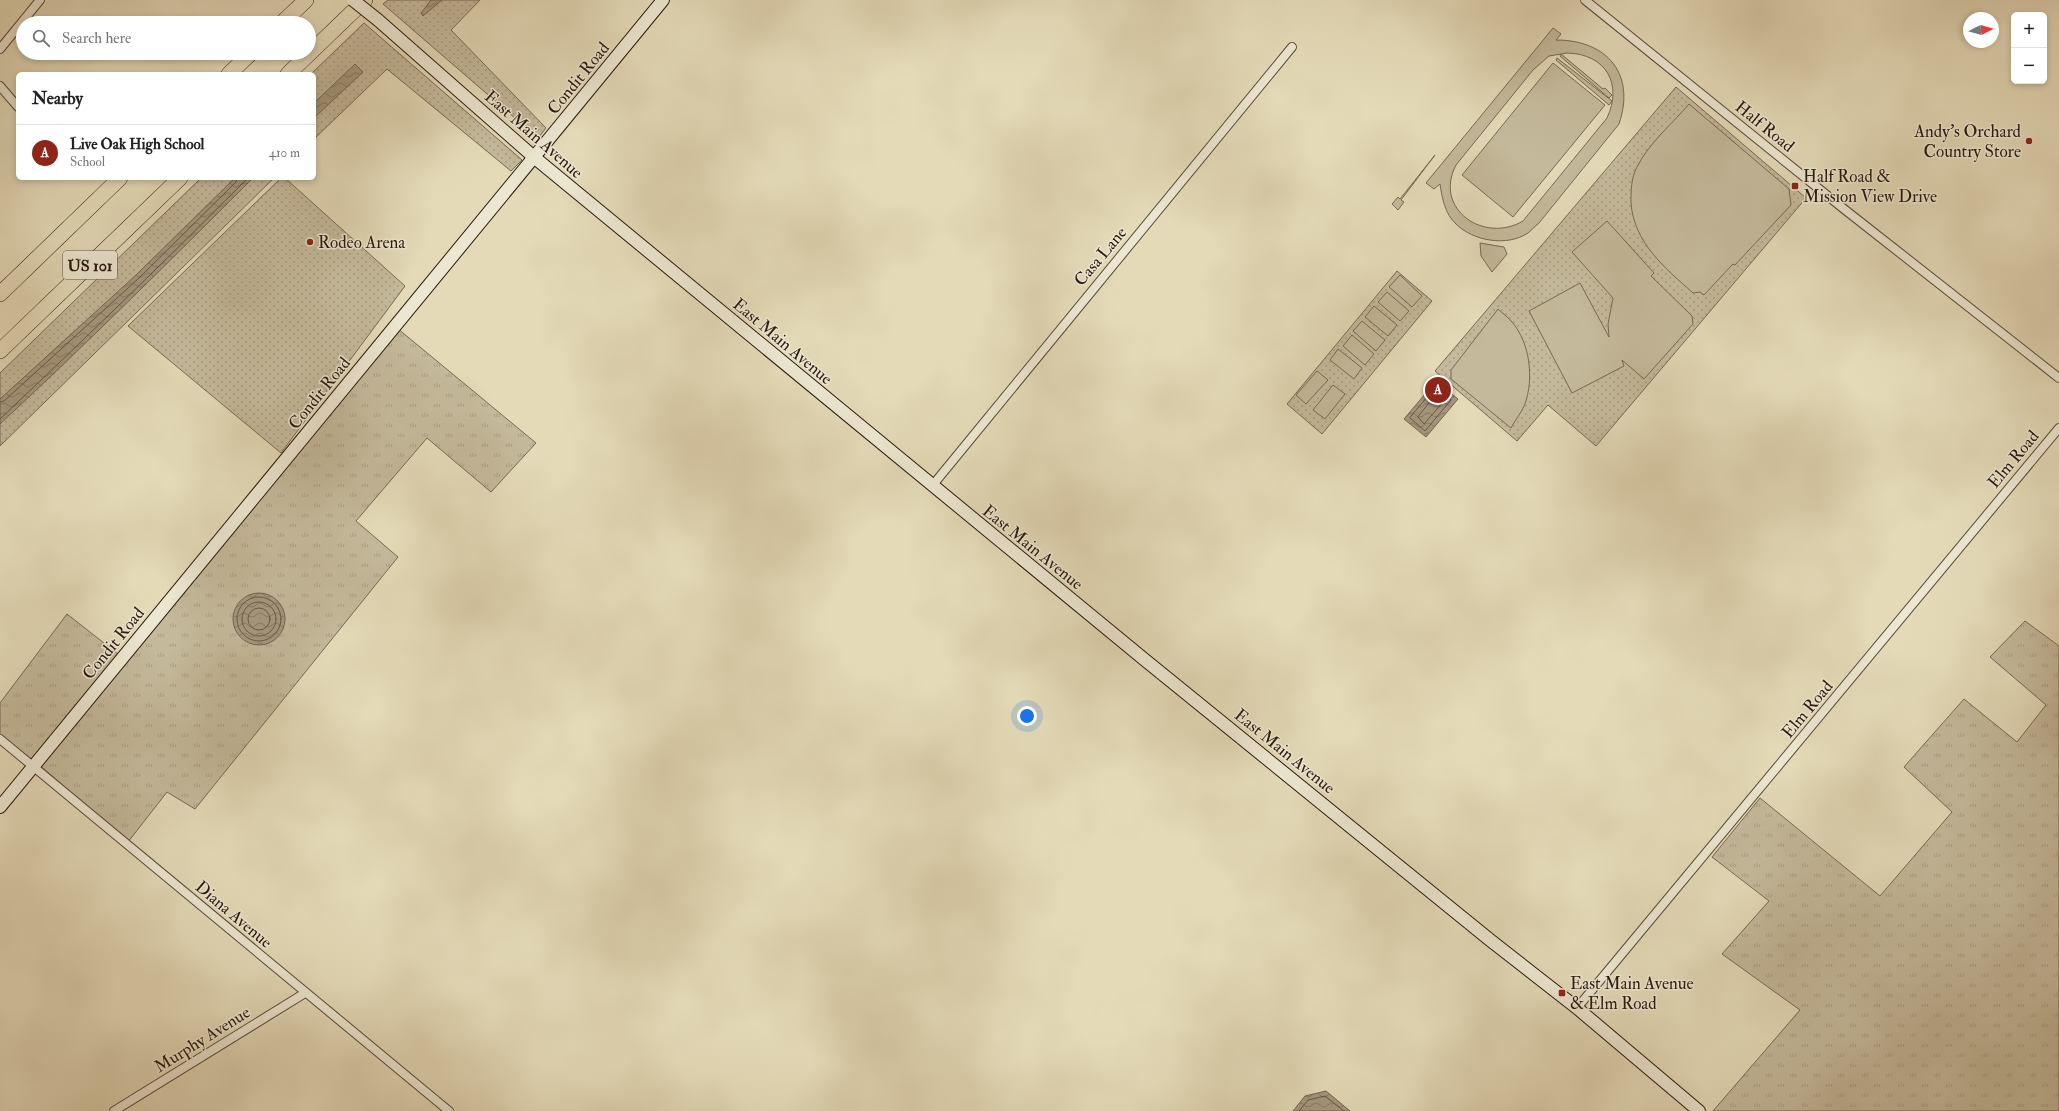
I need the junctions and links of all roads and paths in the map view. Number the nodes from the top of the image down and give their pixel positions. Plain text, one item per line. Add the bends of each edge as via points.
1 (40, 0) edge
2 (306, 0) edge
3 (353, 0) edge
4 (365, 0) edge
5 (663, 0) edge
6 (1585, 0) edge
7 (27, 16) edge
8 (289, 16) edge
9 (16, 29) edge
10 (316, 47) edge
11 (1292, 47) dead end
12 (0, 49) edge
13 (244, 60) edge
14 (303, 60) edge
15 (231, 72) edge
16 (290, 72) edge
17 (0, 86) edge
18 (16, 105) edge
19 (535, 158) junction
20 (118, 180) edge
21 (178, 180) edge
22 (0, 294) edge
23 (0, 351) edge
24 (2059, 378) edge
25 (2059, 428) edge
26 (932, 486) junction
27 (0, 739) edge
28 (34, 767) junction
29 (0, 807) edge
30 (305, 993) junction
31 (1577, 1008) junction
32 (114, 1111) edge
33 (449, 1111) edge
34 (1699, 1111) edge

1 - 7 street
2 - 8 highway
3 - 19 street, East Main Avenue, bridge
4 - 10 highway
5 - 19 street, Condit Road
6 - 24 street, Half Road
9 - 12 street
11 - 26 street, Casa Lane
13 - 15 highway
14 - 16 highway
17 - 18 street
19 - 26 street, East Main Avenue
19 - 28 street, Condit Road
20 - 22 highway, US 101
21 - 23 highway, US 101
25 - 31 street, Elm Road
26 - 31 street, East Main Avenue via 1367,841
27 - 28 street, Diana Avenue
28 - 29 street, Condit Road
28 - 30 street, Diana Avenue
30 - 32 street, Murphy Avenue
30 - 33 street, Diana Avenue
31 - 34 street, East Main Avenue

